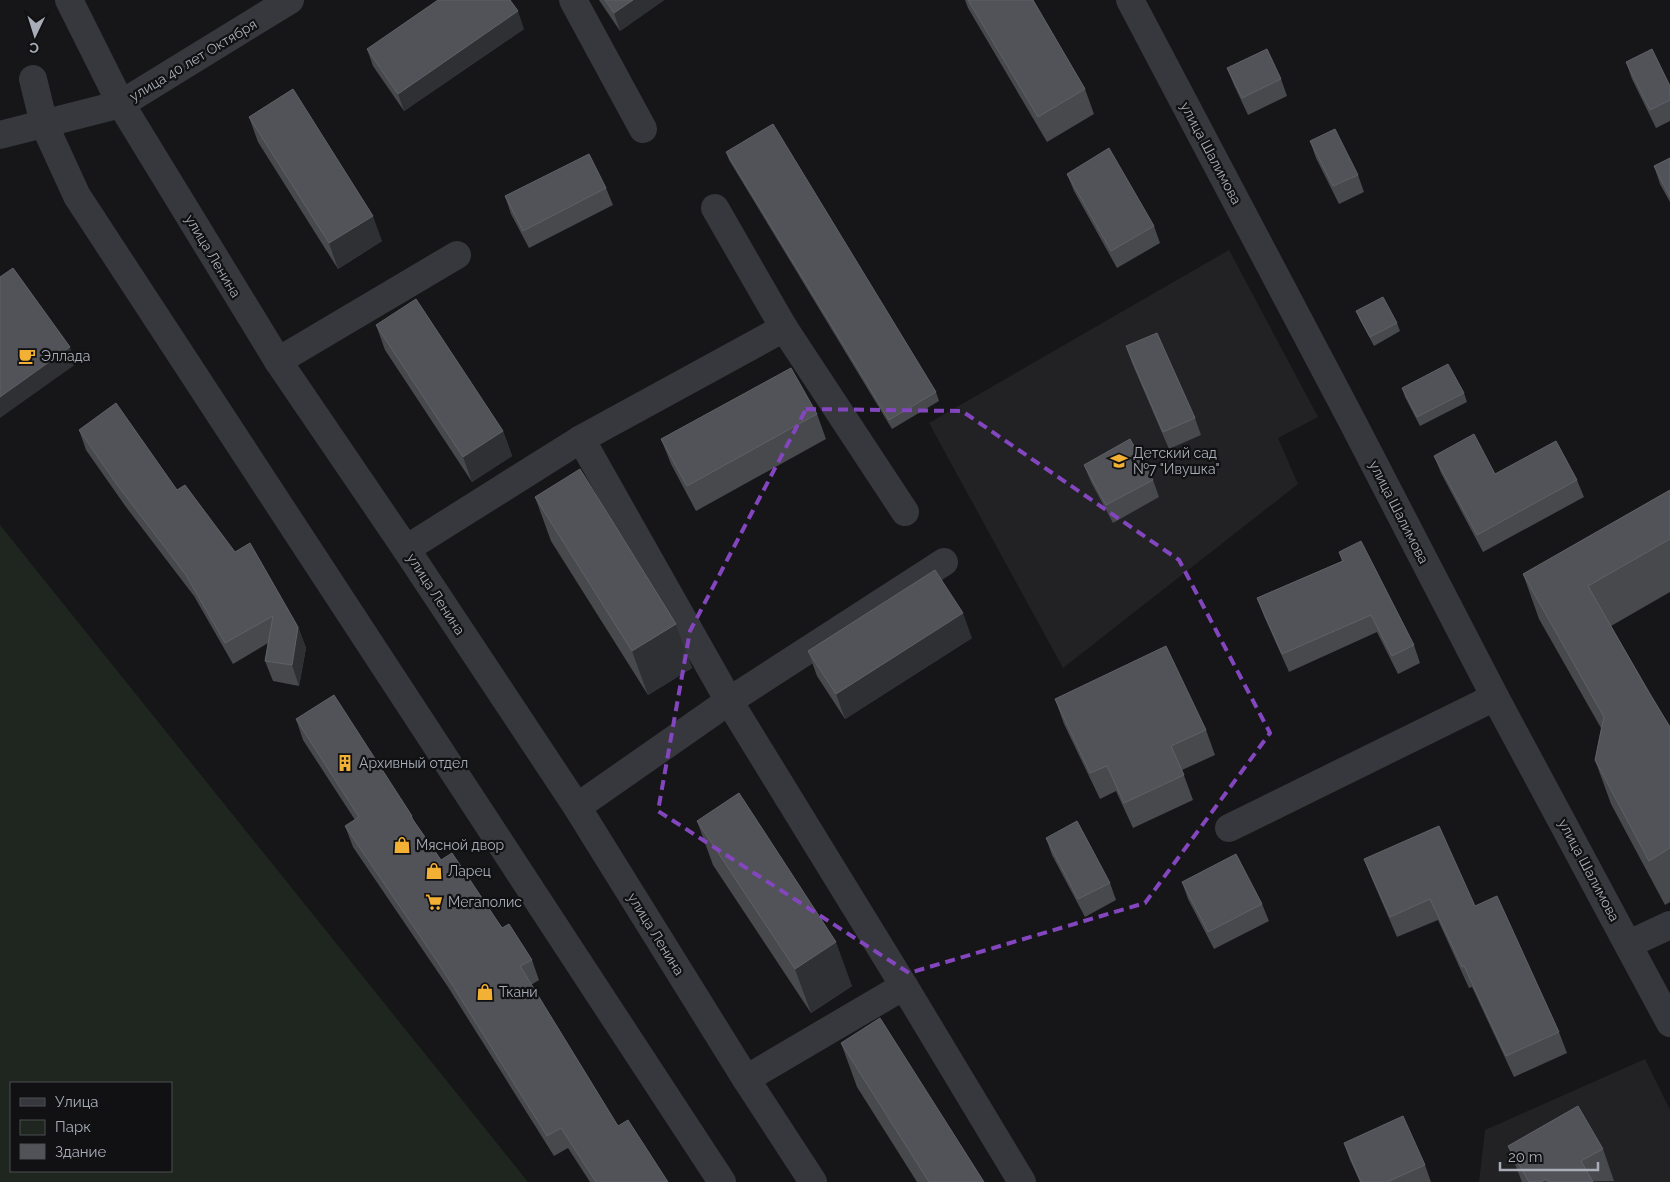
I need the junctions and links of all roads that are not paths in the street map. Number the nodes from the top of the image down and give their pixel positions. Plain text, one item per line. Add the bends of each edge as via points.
1 (69, 0) edge
2 (290, 0) edge
3 (573, 0) edge
4 (1130, 0) edge
5 (33, 79) dead end
6 (121, 104) junction
7 (44, 124) junction
8 (643, 129) dead end
9 (0, 135) edge
10 (715, 208) dead end
11 (457, 255) dead end
12 (784, 328) junction
13 (278, 361) junction
14 (581, 439) junction
15 (905, 512) dead end
16 (406, 549) junction
17 (944, 562) dead end
18 (1495, 697) junction
19 (729, 701) junction
20 (576, 807) junction
21 (1229, 828) dead end
22 (1670, 925) edge
23 (1629, 944) junction
24 (904, 986) junction
25 (1670, 1023) edge
26 (746, 1079) junction
27 (722, 1182) edge
28 (813, 1182) edge
29 (1022, 1182) edge

1 - 6 street, улица Ленина
2 - 6 street, улица 40 лет Октября
3 - 8 street
4 - 18 street, улица Шалимова
5 - 7 street
6 - 7 street, улица 40 лет Октября
6 - 13 street, улица Ленина
7 - 9 street, улица 40 лет Октября
7 - 27 street via 77,196
10 - 12 street
11 - 13 street
12 - 14 street
12 - 15 street
13 - 16 street, улица Ленина
14 - 16 street
14 - 19 street
16 - 20 street, улица Ленина
17 - 19 street
18 - 21 street
18 - 23 street, улица Шалимова
19 - 20 street
19 - 24 street
20 - 26 street, улица Ленина
22 - 23 street
23 - 25 street, улица Шалимова
24 - 26 street
24 - 29 street
26 - 28 street, улица Ленина

